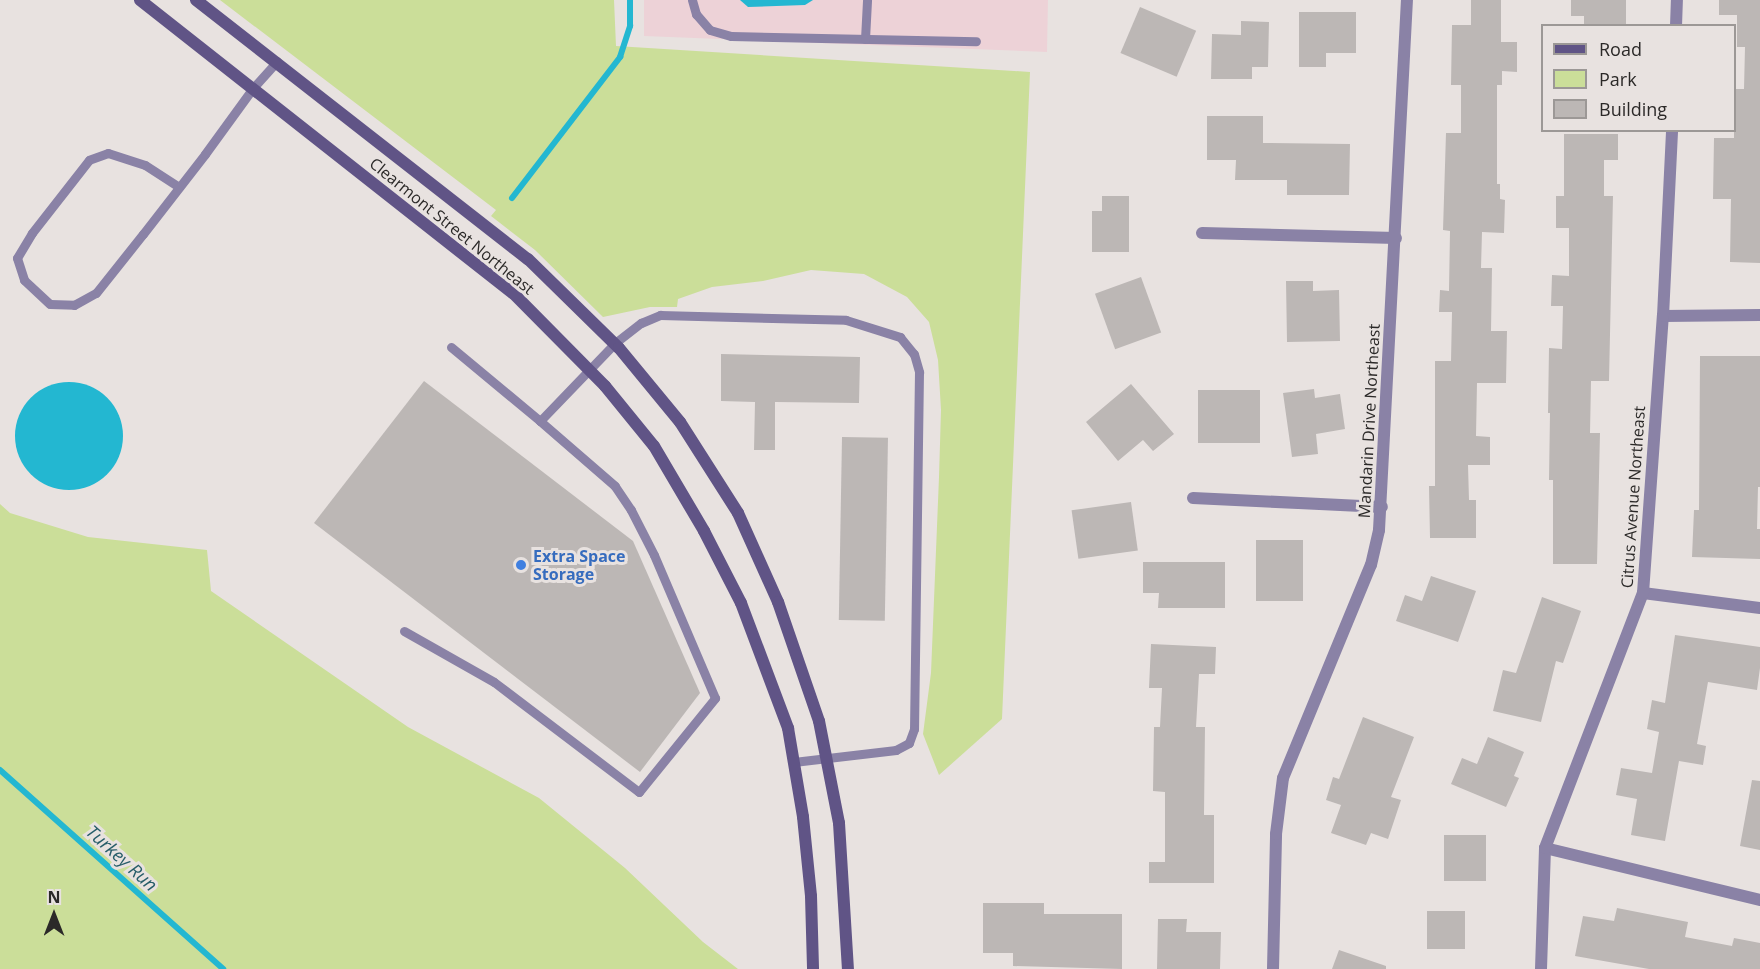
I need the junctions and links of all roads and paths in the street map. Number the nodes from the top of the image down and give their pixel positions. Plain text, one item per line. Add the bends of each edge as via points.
1 (140, 0) edge
2 (196, 0) edge
3 (692, 0) edge
4 (867, 0) edge
5 (1407, 0) edge
6 (1677, 0) edge
7 (1676, 24) edge
8 (865, 39) junction
9 (976, 41) dead end
10 (277, 61) junction
11 (253, 88) junction
12 (1672, 132) edge
13 (179, 187) junction
14 (1202, 233) dead end
15 (1396, 238) junction
16 (1760, 315) edge
17 (1663, 316) junction
18 (615, 343) junction
19 (451, 347) dead end
20 (588, 369) junction
21 (540, 421) junction
22 (1193, 498) dead end
23 (1382, 507) junction
24 (1643, 593) junction
25 (1760, 608) edge
26 (404, 631) dead end
27 (826, 758) junction
28 (794, 762) junction
29 (1545, 848) junction
30 (1760, 900) edge
31 (813, 969) edge
32 (848, 969) edge
33 (1273, 969) edge
34 (1541, 969) edge

1 - 11 street, Clearmont Street Northeast
2 - 10 street, Clearmont Street Northeast
3 - 8 lane via 696,15 711,30 731,36
4 - 8 lane
5 - 15 street, Mandarin Drive Northeast
6 - 7 street
8 - 9 lane
10 - 11 lane
10 - 18 street, Clearmont Street Northeast via 528,259
11 - 13 lane
11 - 20 street, Clearmont Street Northeast via 513,293
12 - 17 street, Citrus Avenue Northeast
13 - 13 lane via 96,293 74,305 50,304 24,280 17,258 89,160 108,153 145,165
14 - 15 street
15 - 23 street, Mandarin Drive Northeast
16 - 17 street
17 - 24 street, Citrus Avenue Northeast
18 - 20 lane
18 - 27 street, Clearmont Street Northeast via 680,422 738,513 778,602 819,721
18 - 27 lane via 641,323 660,315 846,320 900,337 914,354 919,372 914,729 909,743 896,750
19 - 21 lane
20 - 21 lane
20 - 28 street, Clearmont Street Northeast via 654,446 704,531 741,603 788,728
21 - 26 lane via 615,486 631,510 715,698 639,792 494,682
22 - 23 street
23 - 33 street, Mandarin Drive Northeast via 1371,565 1283,778 1276,834
24 - 25 street
24 - 29 street, Citrus Avenue Northeast
27 - 28 lane
27 - 32 street, Clearmont Street Northeast via 839,823
28 - 31 street, Clearmont Street Northeast via 810,885
29 - 30 street
29 - 34 street, Citrus Avenue Northeast

